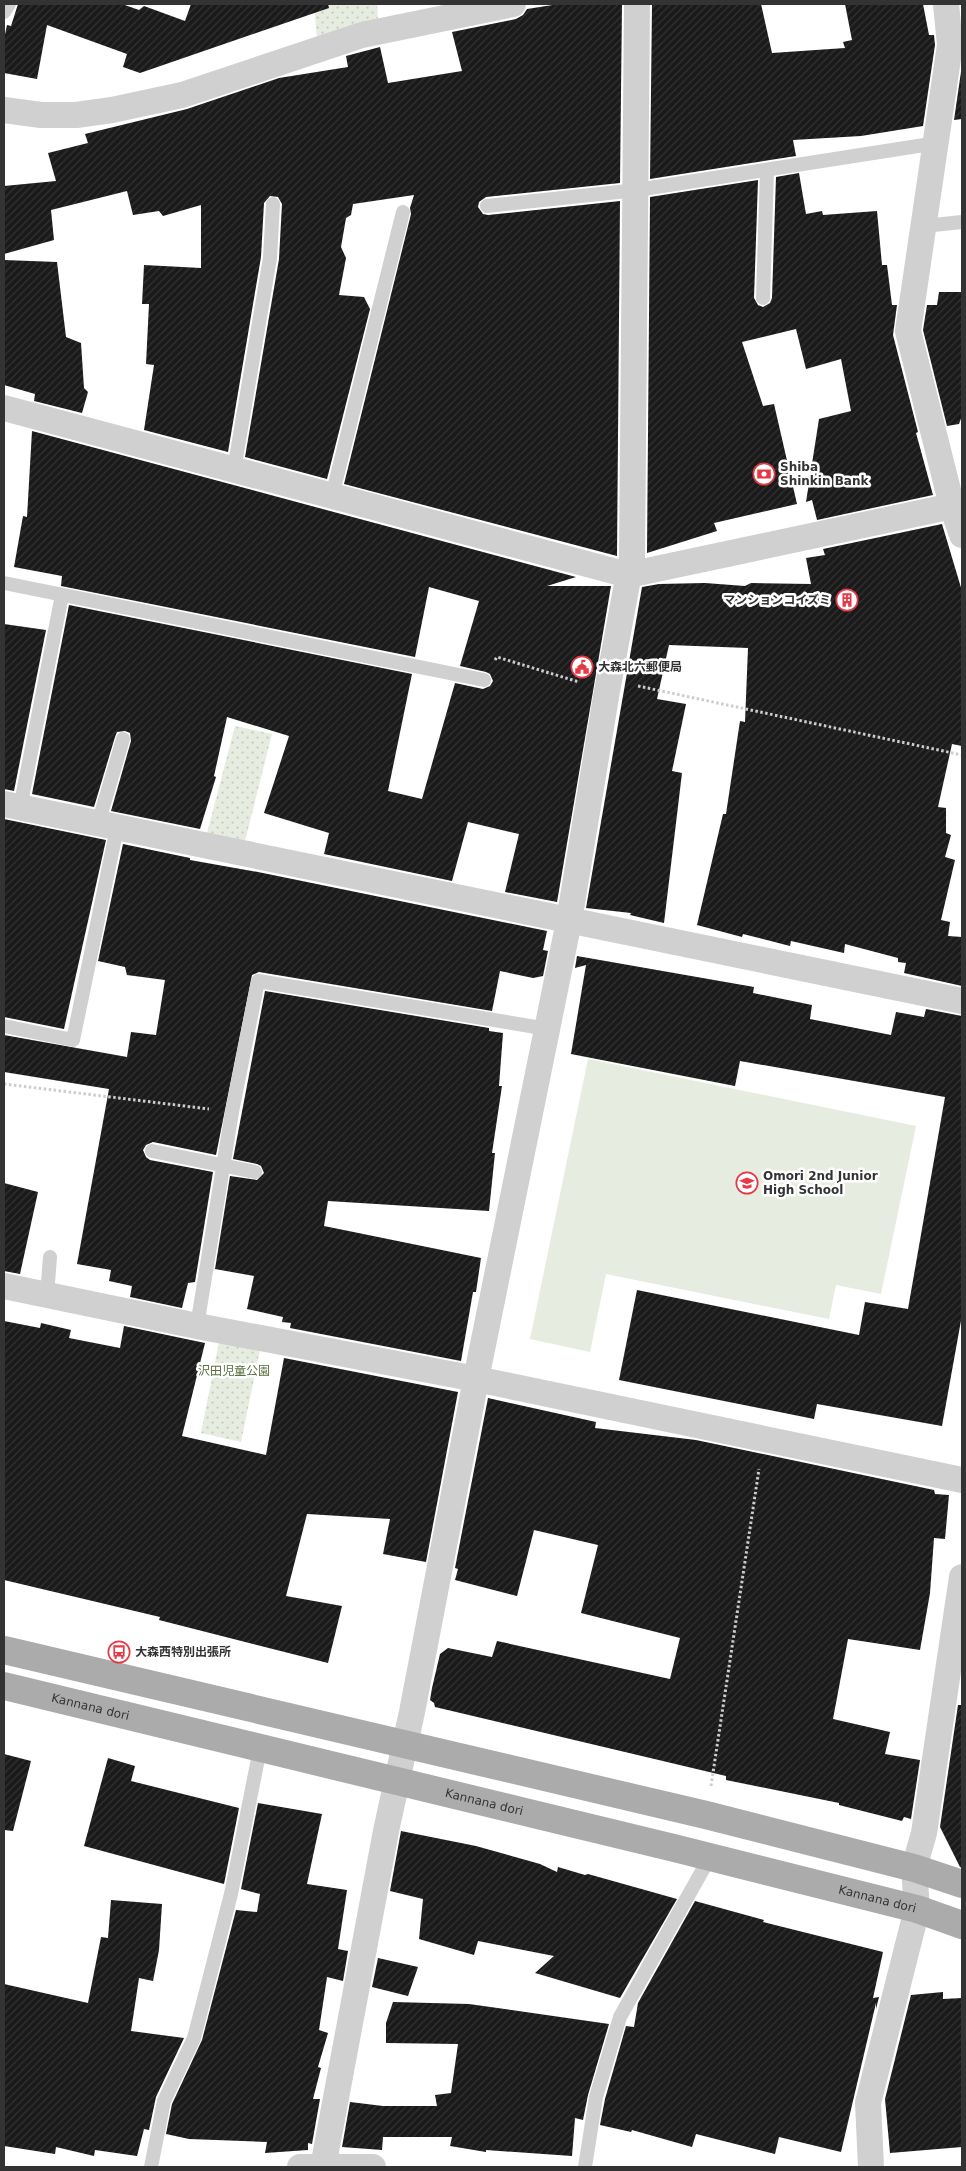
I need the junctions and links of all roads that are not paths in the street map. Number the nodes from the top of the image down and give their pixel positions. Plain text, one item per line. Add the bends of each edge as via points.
1 (8, 4) edge
2 (513, 4) edge
3 (637, 4) edge
4 (4, 12) edge
5 (952, 14) edge
6 (4, 110) edge
7 (937, 143) junction
8 (767, 170) junction
9 (637, 190) junction
10 (273, 204) dead end
11 (487, 206) dead end
12 (403, 212) dead end
13 (962, 222) edge
14 (924, 226) junction
15 (763, 298) dead end
16 (4, 408) edge
17 (234, 470) junction
18 (332, 496) junction
19 (957, 505) edge
20 (962, 536) edge
21 (628, 575) junction
22 (4, 582) edge
23 (62, 595) junction
24 (484, 680) road end
25 (123, 740) dead end
26 (12, 806) edge
27 (108, 826) junction
28 (569, 921) junction
29 (962, 1000) edge
30 (4, 1026) edge
31 (548, 1030) junction
32 (152, 1151) dead end
33 (223, 1164) junction
34 (256, 1172) dead end
35 (50, 1257) dead end
36 (4, 1286) edge
37 (47, 1295) junction
38 (198, 1326) junction
39 (476, 1379) junction
40 (962, 1480) edge
41 (962, 1577) edge
42 (4, 1650) edge
43 (4, 1686) edge
44 (405, 1746) junction
45 (260, 1749) junction
46 (396, 1782) junction
47 (710, 1857) junction
48 (914, 1868) junction
49 (962, 1884) edge
50 (917, 1909) junction
51 (962, 1925) edge
52 (151, 2167) edge
53 (315, 2167) edge
54 (373, 2167) edge
55 (585, 2167) edge
56 (870, 2167) edge

1 - 4 lane
2 - 6 street via 362,35 182,95 112,110 41,115
3 - 9 street
5 - 7 street
7 - 8 lane
7 - 14 street
8 - 9 lane
8 - 15 lane
9 - 11 lane
9 - 21 street via 632,557
10 - 17 lane via 270,258
12 - 18 lane
13 - 14 lane
14 - 19 street via 908,330
16 - 17 street
17 - 18 street
18 - 21 street
19 - 20 street
19 - 21 street
21 - 28 street
22 - 23 lane
23 - 24 lane
23 - 26 lane
25 - 27 lane
26 - 27 street
27 - 28 street
27 - 30 lane via 74,1040
28 - 29 street
28 - 31 street
31 - 33 lane via 258,980
31 - 39 street
32 - 33 lane
33 - 34 lane
33 - 38 lane
35 - 37 lane
36 - 37 street
37 - 38 street
38 - 39 street
39 - 40 street
39 - 44 street
41 - 48 street via 924,1833
42 - 44 main road
43 - 45 main road, Kannana dori
44 - 46 street
44 - 48 main road via 706,1815
45 - 46 main road, Kannana dori
45 - 52 lane via 231,1894 194,2038 164,2101
46 - 47 main road, Kannana dori
46 - 53 street
47 - 50 main road, Kannana dori
47 - 55 lane via 620,2017 596,2097
48 - 49 main road
48 - 50 street
50 - 51 main road, Kannana dori
50 - 56 street via 868,2103
53 - 54 street

